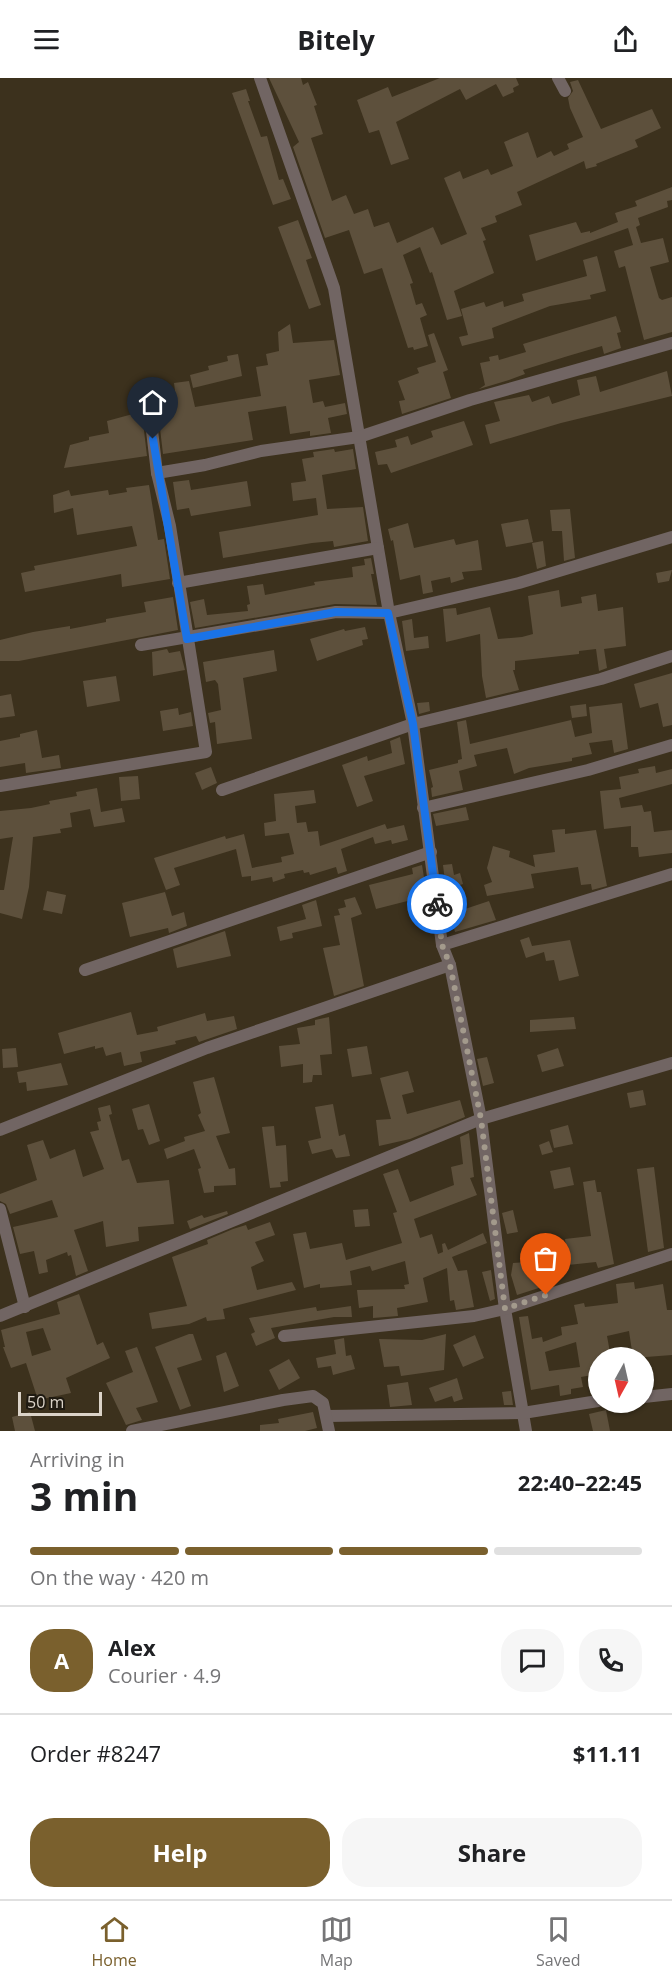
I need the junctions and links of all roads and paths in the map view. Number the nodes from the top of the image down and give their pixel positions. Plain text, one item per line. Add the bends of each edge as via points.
1 (260, 78) edge
2 (558, 78) edge
3 (566, 91) dead end
4 (672, 343) edge
5 (151, 422) dead end
6 (359, 437) junction
7 (157, 473) junction
8 (672, 537) edge
9 (378, 548) junction
10 (178, 583) junction
11 (388, 613) junction
12 (187, 639) junction
13 (141, 645) dead end
14 (672, 656) edge
15 (413, 724) junction
16 (672, 746) edge
17 (0, 786) edge
18 (222, 789) dead end
19 (423, 808) junction
20 (430, 852) junction
21 (672, 874) edge
22 (442, 945) junction
23 (450, 965) junction
24 (85, 970) dead end
25 (672, 1063) edge
26 (481, 1119) junction
27 (0, 1130) edge
28 (0, 1209) edge
29 (672, 1254) edge
30 (25, 1307) junction
31 (505, 1309) junction
32 (0, 1316) edge
33 (284, 1336) dead end
34 (672, 1394) edge
35 (654, 1396) edge
36 (588, 1403) edge
37 (523, 1413) junction
38 (327, 1416) junction
39 (132, 1431) edge
40 (329, 1431) edge
41 (526, 1431) edge

1 - 6 street via 334,288
2 - 3 street
4 - 6 street via 470,400
5 - 7 street
6 - 7 street via 261,451
6 - 9 street
7 - 10 street
8 - 11 street via 519,583
9 - 10 street
9 - 11 street
10 - 12 street
11 - 12 street via 336,612
11 - 15 street
12 - 13 street
12 - 17 street via 206,752
14 - 15 street via 601,679
15 - 18 street
15 - 19 street
16 - 19 street
19 - 20 street
20 - 22 street
20 - 24 street
21 - 22 street
22 - 23 street
23 - 26 street
23 - 27 street via 207,1048
25 - 26 street
26 - 30 street
26 - 31 street
28 - 30 street
29 - 31 street
30 - 32 street
31 - 33 street via 474,1316
31 - 37 street
34 - 35 street
36 - 37 street
37 - 38 street
37 - 41 street
38 - 39 street via 323,1403 313,1396
38 - 40 street

